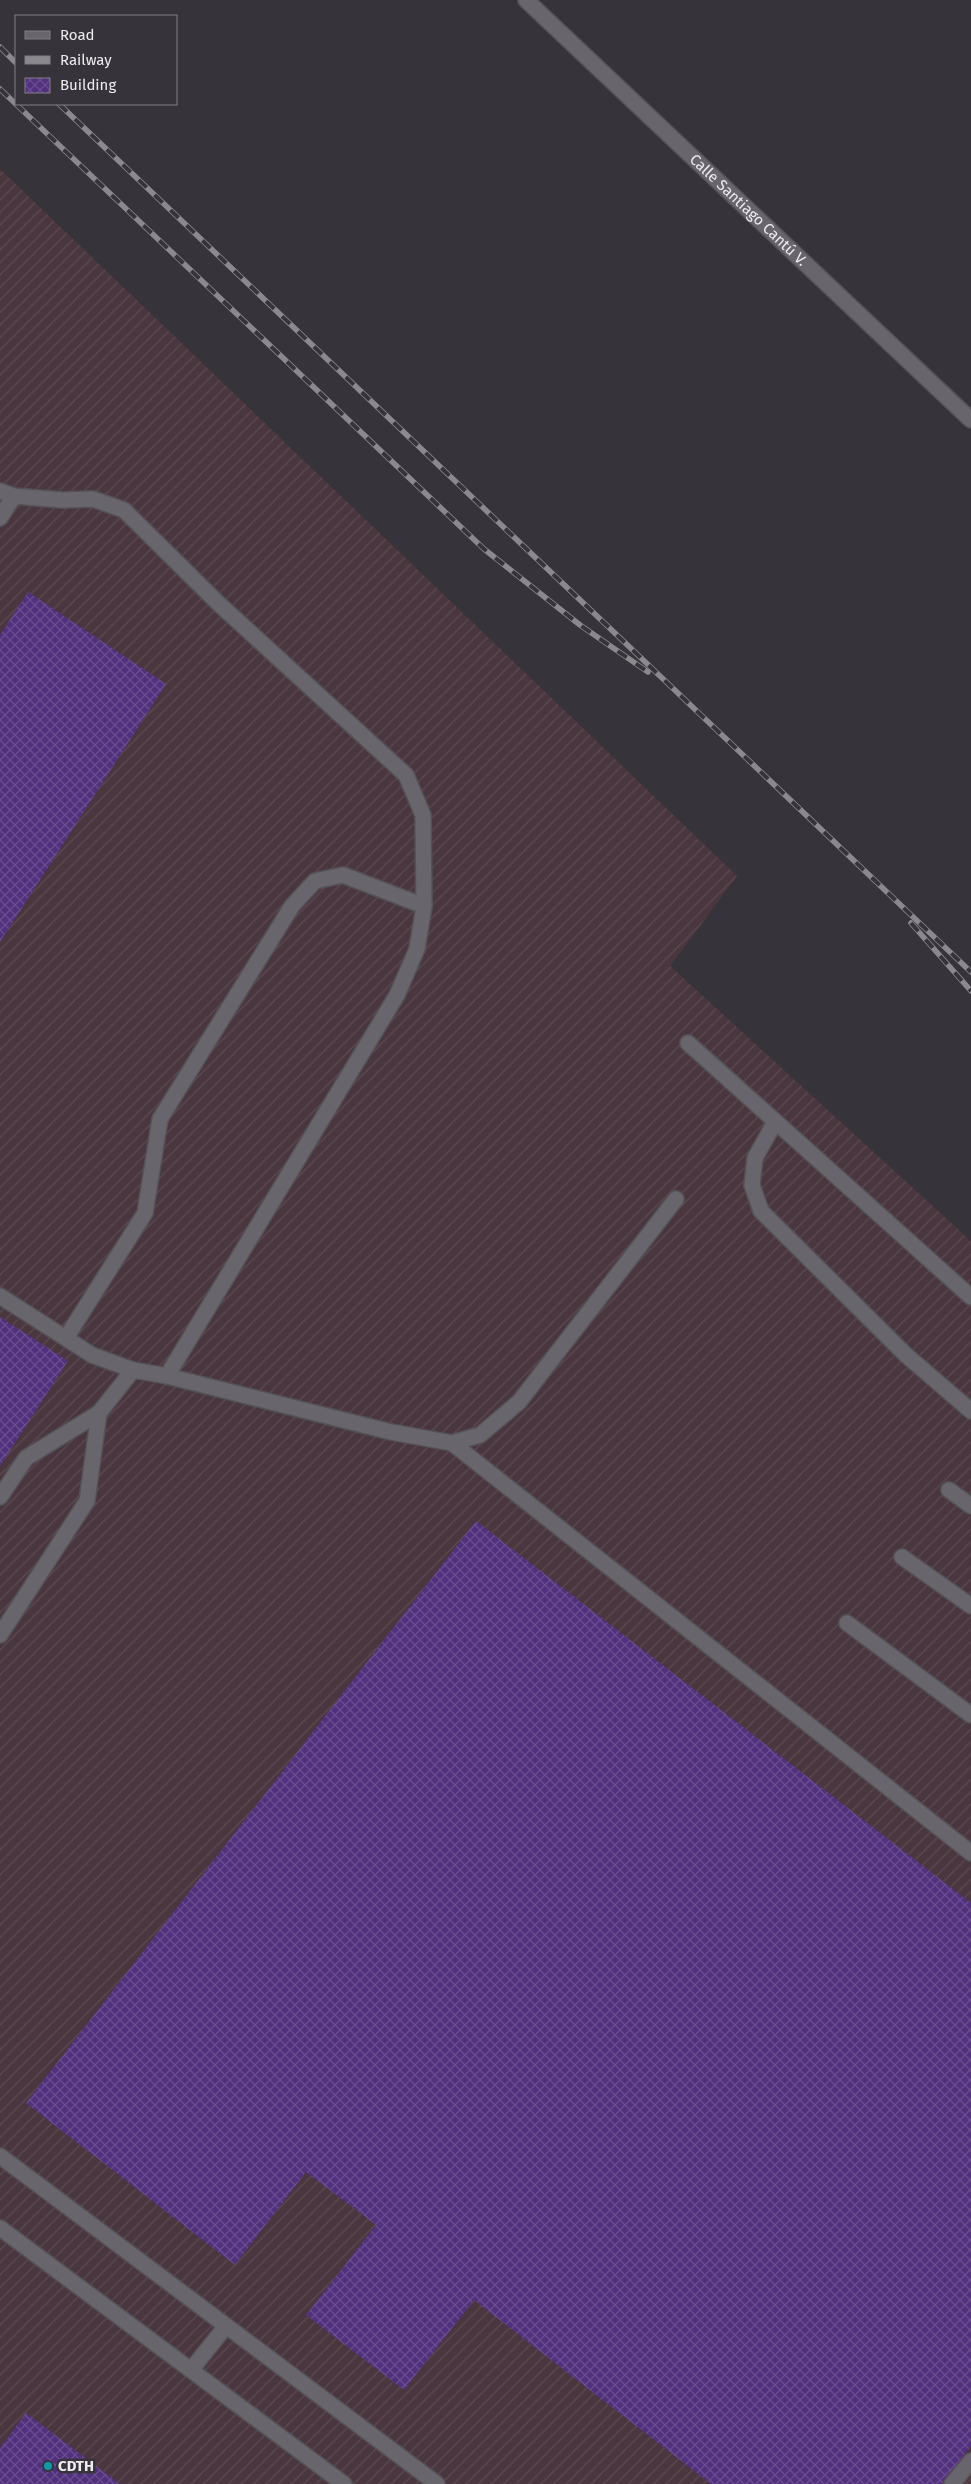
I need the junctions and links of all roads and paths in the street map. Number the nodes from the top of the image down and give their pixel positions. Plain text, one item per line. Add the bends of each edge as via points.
1 (526, 0) edge
2 (971, 420) edge
3 (7, 493) edge
4 (0, 518) edge
5 (424, 906) junction
6 (688, 1044) dead end
7 (775, 1122) junction
8 (676, 1199) dead end
9 (0, 1296) edge
10 (971, 1296) edge
11 (66, 1338) junction
12 (133, 1370) junction
13 (167, 1376) junction
14 (971, 1411) edge
15 (99, 1413) junction
16 (452, 1443) junction
17 (949, 1490) dead end
18 (0, 1498) edge
19 (971, 1506) edge
20 (902, 1557) dead end
21 (971, 1606) edge
22 (847, 1623) dead end
23 (0, 1635) edge
24 (971, 1715) edge
25 (971, 1853) edge
26 (0, 2156) edge
27 (0, 2228) edge
28 (226, 2326) junction
29 (191, 2370) junction
30 (971, 2461) edge
31 (344, 2484) edge
32 (437, 2484) edge
33 (952, 2484) edge

1 - 2 street, Calle Santiago Cantú V.
3 - 4 street
3 - 5 street via 62,500 93,499 124,510 218,603 406,775 423,815
5 - 11 street via 343,875 315,881 292,906 160,1120 145,1213
5 - 13 street via 417,949 397,995
6 - 7 street
7 - 10 street
7 - 14 street via 755,1158 752,1185 761,1211 906,1355
8 - 16 street via 519,1402 480,1435
9 - 11 street
11 - 12 street via 92,1355
12 - 13 street
12 - 15 street
13 - 16 street via 391,1432
15 - 18 street via 26,1458
15 - 23 street via 87,1501
16 - 25 street
17 - 19 street
20 - 21 street
22 - 24 street
26 - 28 street
27 - 29 street
28 - 29 street
28 - 32 street
29 - 31 street
30 - 33 street

